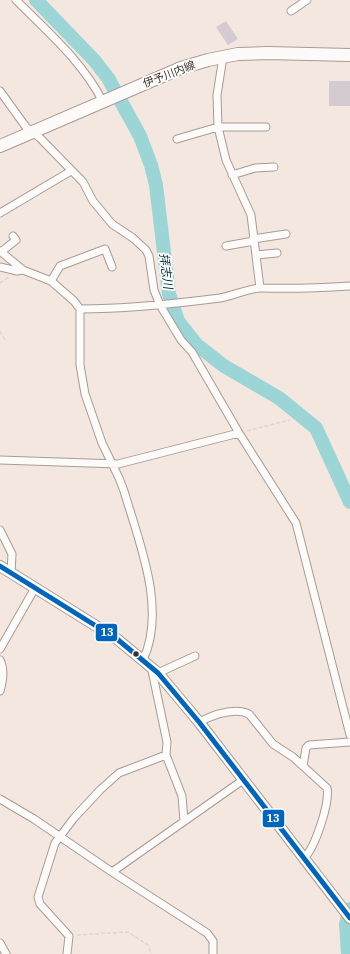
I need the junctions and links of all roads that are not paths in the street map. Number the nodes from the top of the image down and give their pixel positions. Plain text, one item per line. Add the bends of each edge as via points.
1 (16, 0) edge
2 (307, 0) edge
3 (291, 11) dead end
4 (350, 56) edge
5 (223, 57) junction
6 (0, 91) edge
7 (105, 101) junction
8 (218, 127) junction
9 (266, 127) dead end
10 (33, 132) junction
11 (177, 139) dead end
12 (0, 146) edge
13 (274, 167) dead end
14 (71, 171) junction
15 (232, 175) junction
16 (0, 213) edge
17 (286, 234) dead end
18 (13, 236) dead end
19 (253, 240) junction
20 (226, 246) dead end
21 (0, 251) edge
22 (276, 253) dead end
23 (256, 255) junction
24 (0, 267) edge
25 (112, 267) dead end
26 (23, 270) junction
27 (50, 281) junction
28 (350, 286) edge
29 (260, 288) junction
30 (161, 305) junction
31 (80, 309) junction
32 (239, 433) junction
33 (0, 460) edge
34 (111, 463) junction
35 (0, 530) edge
36 (0, 566) edge
37 (11, 573) junction
38 (35, 588) junction
39 (0, 649) edge
40 (195, 656) dead end
41 (0, 660) edge
42 (151, 666) junction
43 (0, 691) edge
44 (199, 722) junction
45 (350, 735) edge
46 (350, 742) edge
47 (166, 755) junction
48 (303, 766) junction
49 (243, 780) junction
50 (0, 798) edge
51 (184, 821) junction
52 (61, 837) junction
53 (304, 858) junction
54 (112, 872) junction
55 (350, 918) edge
56 (0, 943) edge
57 (6, 954) edge
58 (67, 954) edge
59 (213, 954) edge

1 - 7 street via 69,53
2 - 3 street
4 - 5 main road, 伊予川内線 via 259,53
5 - 7 main road, 伊予川内線 via 181,68
5 - 8 street via 217,96
6 - 10 street via 26,127
7 - 10 main road, 伊予川内線
8 - 9 street
8 - 11 street
8 - 15 street via 222,149
10 - 12 main road, 伊予川内線
10 - 14 street
13 - 15 street via 255,168
14 - 16 street
14 - 30 street via 83,182 93,201 112,224 146,250 154,290
15 - 19 street via 248,208
17 - 19 street
18 - 21 street via 16,240
19 - 20 street
19 - 23 street
21 - 26 street
22 - 23 street
23 - 29 street
24 - 26 street
25 - 27 street via 105,250 60,266
26 - 27 street
27 - 31 street
28 - 29 street via 294,290
29 - 30 street via 225,297
30 - 31 street
30 - 32 street via 181,340 192,352
31 - 34 street via 80,365 85,394
32 - 34 street via 118,464
32 - 45 street via 296,523
33 - 34 street
34 - 42 street via 120,478 151,588 151,634 148,650
35 - 37 street via 12,554
36 - 37 main road
37 - 38 main road
38 - 39 street
38 - 42 main road via 117,639
40 - 42 street
41 - 43 street via 3,666
42 - 44 main road
42 - 47 street via 152,682 167,742
44 - 48 street via 215,715 243,711 249,714 273,744
44 - 49 main road
46 - 48 street via 309,745 306,748
47 - 51 street via 180,789
47 - 52 street via 119,773 74,818
48 - 53 street via 323,783 328,792 323,819 311,850
49 - 51 street
49 - 53 main road
50 - 52 street
51 - 54 street
52 - 54 street
52 - 58 street via 55,843 38,897 40,904 69,936
53 - 55 main road
54 - 59 street via 207,933 213,941
56 - 57 street

